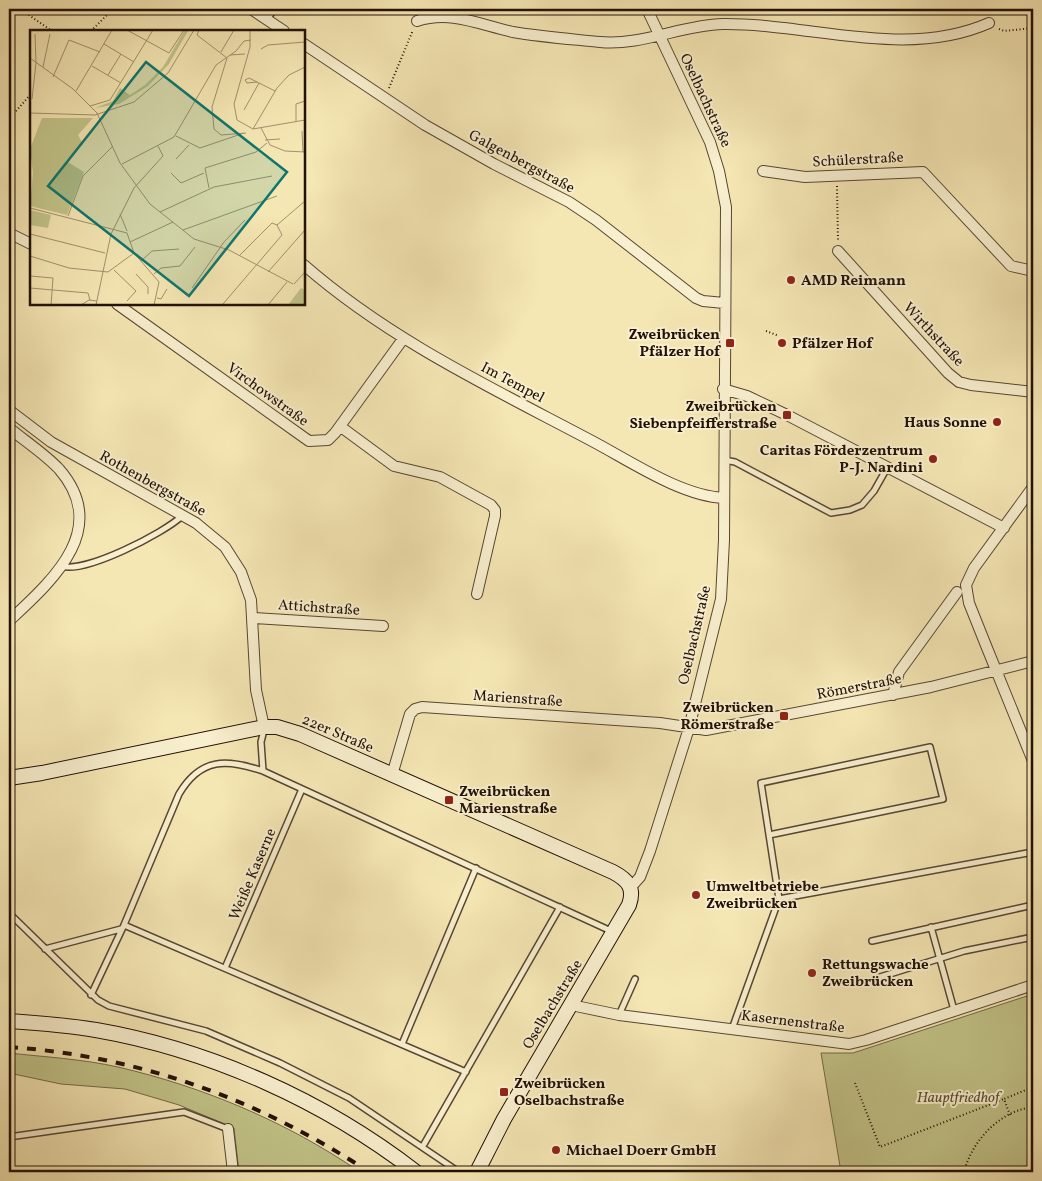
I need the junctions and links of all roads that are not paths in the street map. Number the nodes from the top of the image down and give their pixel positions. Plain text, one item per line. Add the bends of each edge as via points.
1 (251, 9) edge
2 (274, 9) edge
3 (647, 9) edge
4 (267, 20) junction
5 (417, 21) road end
6 (989, 23) road end
7 (282, 30) edge
8 (658, 35) junction
9 (305, 45) edge
10 (763, 171) dead end
11 (9, 233) edge
12 (30, 244) edge
13 (838, 251) road end
14 (305, 266) edge
15 (1033, 271) edge
16 (724, 303) junction
17 (118, 305) edge
18 (403, 339) junction
19 (723, 389) junction
20 (1033, 392) edge
21 (9, 410) edge
22 (341, 427) junction
23 (9, 428) edge
24 (723, 460) junction
25 (887, 468) junction
26 (1033, 487) edge
27 (724, 498) junction
28 (183, 515) junction
29 (1004, 528) junction
30 (61, 566) junction
31 (957, 592) dead end
32 (476, 594) dead end
33 (254, 618) junction
34 (9, 621) edge
35 (384, 626) dead end
36 (1033, 661) edge
37 (996, 671) junction
38 (892, 695) junction
39 (264, 727) junction
40 (689, 728) junction
41 (1033, 761) edge
42 (263, 771) junction
43 (392, 775) junction
44 (9, 778) edge
45 (302, 789) junction
46 (769, 835) junction
47 (1033, 852) edge
48 (476, 868) junction
49 (631, 887) junction
50 (779, 899) junction
51 (1033, 905) edge
52 (560, 907) junction
53 (9, 912) edge
54 (123, 927) junction
55 (931, 928) junction
56 (614, 932) junction
57 (1033, 937) edge
58 (872, 941) dead end
59 (45, 949) junction
60 (939, 958) junction
61 (225, 968) junction
62 (880, 977) dead end
63 (636, 979) dead end
64 (1033, 985) edge
65 (91, 995) junction
66 (571, 1005) junction
67 (954, 1010) junction
68 (619, 1015) junction
69 (9, 1021) edge
70 (732, 1029) junction
71 (402, 1044) junction
72 (466, 1072) junction
73 (228, 1129) joint
74 (9, 1137) edge
75 (424, 1146) junction
76 (233, 1172) edge
77 (416, 1172) edge
78 (459, 1172) edge
79 (477, 1172) edge

1 - 4 street
2 - 4 lane
3 - 8 street, Oselbachstraße
4 - 7 street
5 - 8 street via 449,16 535,36 603,43 642,40
6 - 8 street via 965,32 900,40 723,24
8 - 16 street, Oselbachstraße via 710,142 719,171 726,207
9 - 16 street, Galgenbergstraße via 468,150 569,202 696,298
10 - 15 street, Schülerstraße via 805,177 923,172 1011,266
11 - 12 street
13 - 20 street, Wirthstraße via 959,382
14 - 18 street, Im Tempel via 350,303
16 - 19 street, Oselbachstraße
17 - 22 street, Virchowstraße via 302,438 308,441 328,440
18 - 22 street, Virchowstraße
18 - 27 street, Im Tempel via 662,478 709,497
19 - 24 street, Oselbachstraße
19 - 25 street via 747,396 787,415
21 - 28 street, Rothenbergstraße via 51,442
22 - 32 street via 394,466 440,477 491,505 495,516
23 - 30 street via 57,467 75,491 81,521 78,538
24 - 25 lane via 735,462 831,513 862,505
24 - 27 street, Oselbachstraße
25 - 29 street
26 - 29 street
27 - 40 street, Oselbachstraße via 721,599
28 - 30 lane via 104,559 75,568
28 - 33 street, Rothenbergstraße via 213,535 233,558 247,585
29 - 37 street via 974,568 966,586
30 - 34 street
31 - 38 street via 899,672
33 - 35 street, Attichstraße
33 - 39 street, Rothenbergstraße via 256,690
36 - 37 street, Römerstraße
37 - 38 street, Römerstraße
37 - 41 street
38 - 40 street, Römerstraße via 706,730
39 - 42 lane via 261,742
39 - 43 street, 22er Straße via 288,730
39 - 44 street, 22er Straße
40 - 43 street, Marienstraße via 660,723 422,707 410,714
40 - 49 street, Oselbachstraße via 650,851 640,877
42 - 45 lane
42 - 54 lane via 226,762 200,769 188,778
43 - 49 street, 22er Straße via 613,872
45 - 48 lane
45 - 61 lane, Weiße Kaserne
46 - 46 lane via 760,783 930,747 943,799
46 - 50 lane
47 - 50 lane
48 - 52 lane
48 - 71 lane
49 - 56 street, Oselbachstraße via 629,904
50 - 70 lane
51 - 55 lane
52 - 56 lane
52 - 72 lane
53 - 59 lane
54 - 59 lane
54 - 61 lane
54 - 65 lane
55 - 58 lane
55 - 60 lane
56 - 66 street, Oselbachstraße
57 - 60 lane
59 - 65 lane
60 - 62 lane
60 - 67 lane
61 - 71 lane
63 - 68 lane
64 - 67 street, Kasernenstraße
65 - 75 lane via 110,1006 206,1031 280,1063 349,1098
66 - 68 street, Kasernenstraße
66 - 79 street, Oselbachstraße
67 - 70 street, Kasernenstraße via 849,1044
68 - 70 street, Kasernenstraße
69 - 77 street via 96,1030 202,1058 257,1078 363,1135
71 - 72 lane
72 - 75 lane
73 - 74 lane via 184,1112
73 - 76 street
75 - 78 lane

